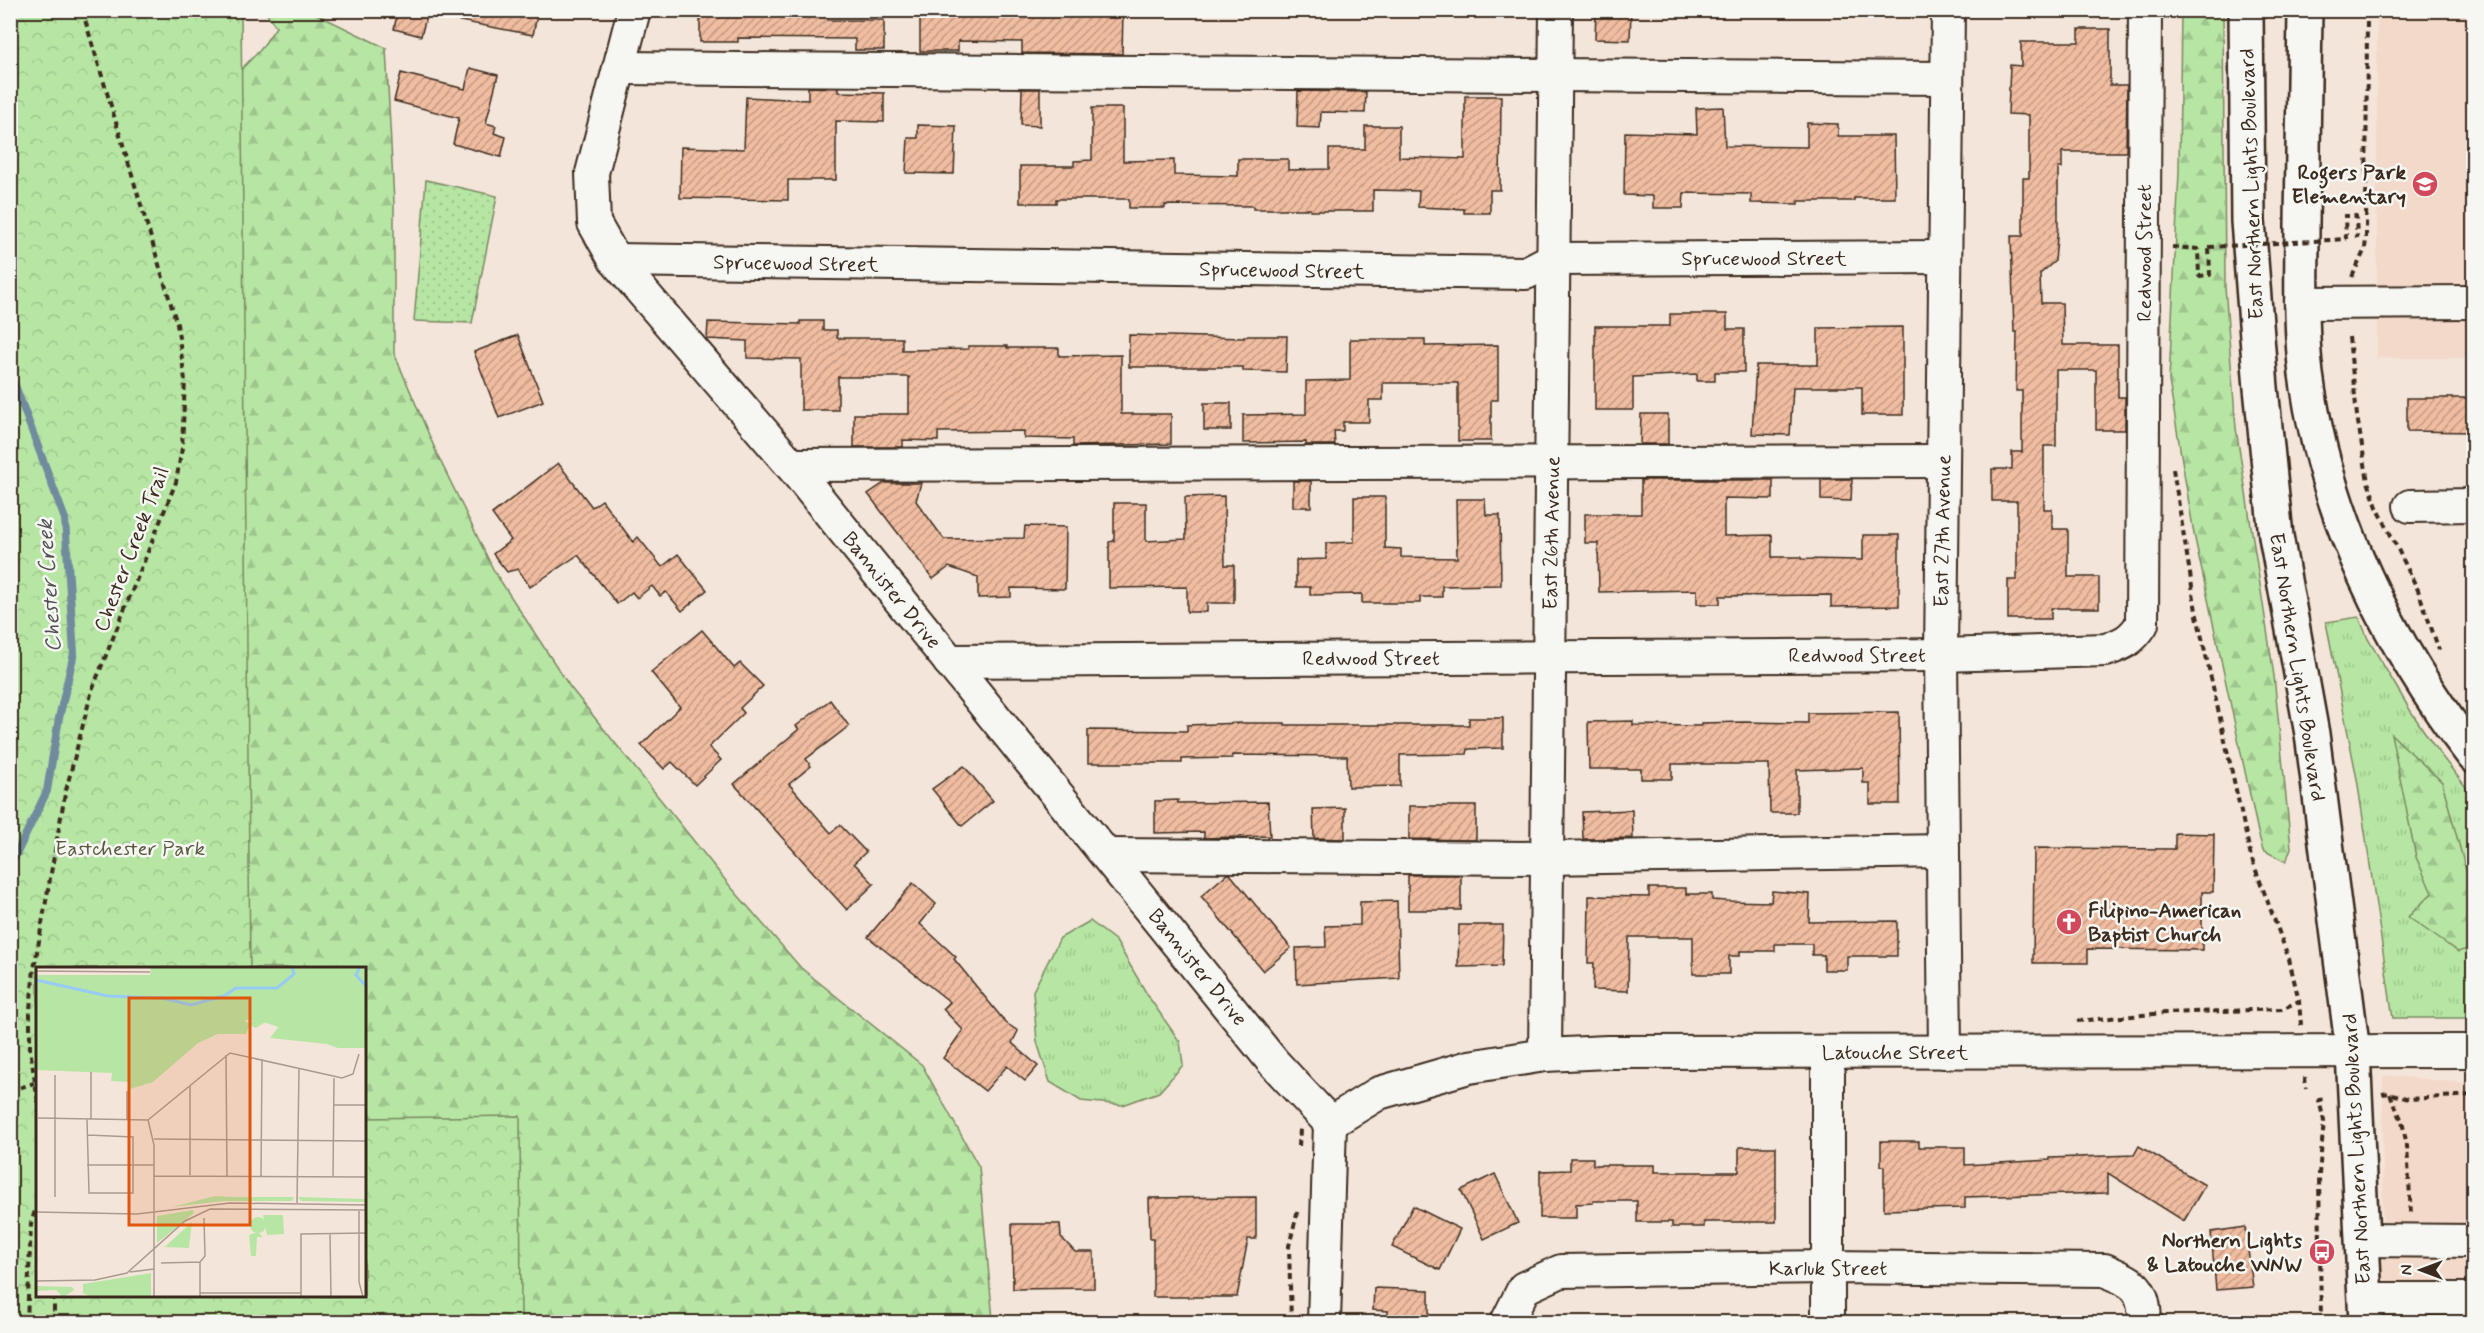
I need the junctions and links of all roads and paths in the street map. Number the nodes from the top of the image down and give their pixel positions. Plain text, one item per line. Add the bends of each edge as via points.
1 (82, 10) edge
2 (634, 10) edge
3 (1556, 10) edge
4 (1948, 10) edge
5 (2145, 10) edge
6 (2246, 10) edge
7 (2305, 10) edge
8 (2367, 10) edge
9 (619, 68) junction
10 (1555, 76) junction
11 (1947, 78) junction
12 (2357, 238) dead end
13 (2169, 246) dead end
14 (1945, 257) junction
15 (1553, 258) junction
16 (615, 260) junction
17 (2349, 284) dead end
18 (2474, 302) edge
19 (2301, 303) junction
20 (2349, 337) dead end
21 (1943, 461) junction
22 (1551, 462) junction
23 (791, 465) junction
24 (2172, 465) dead end
25 (2474, 505) edge
26 (2410, 506) dead end
27 (1941, 655) junction
28 (1549, 657) junction
29 (2441, 657) dead end
30 (949, 661) junction
31 (2474, 756) edge
32 (1942, 851) junction
33 (1107, 855) junction
34 (1547, 858) junction
35 (2076, 1022) dead end
36 (2474, 1051) edge
37 (1828, 1052) junction
38 (1945, 1052) junction
39 (2354, 1052) junction
40 (1545, 1055) junction
41 (34, 1083) junction
42 (10, 1091) edge
43 (36, 1092) edge
44 (2474, 1095) edge
45 (2319, 1100) dead end
46 (1330, 1123) junction
47 (1299, 1130) dead end
48 (1299, 1153) dead end
49 (1300, 1201) dead end
50 (36, 1208) edge
51 (2362, 1240) junction
52 (2412, 1241) junction
53 (2474, 1241) edge
54 (1828, 1267) junction
55 (54, 1297) edge
56 (2474, 1299) edge
57 (2365, 1311) edge
58 (2421, 1311) edge
59 (27, 1323) edge
60 (54, 1323) edge
61 (1291, 1323) edge
62 (1324, 1323) edge
63 (1507, 1323) edge
64 (1828, 1323) edge
65 (2145, 1323) edge
66 (2321, 1323) edge

1 - 41 path, Chester Creek Trail via 177,324 184,380 182,448 176,482 92,690 65,794 34,969 30,1009
2 - 9 street, Bannister Drive
3 - 10 street, East 26th Avenue
4 - 11 street, East 27th Avenue
5 - 27 street, Redwood Street via 2142,624 2134,637 2106,650
6 - 39 main road, East Northern Lights Boulevard via 2248,221 2273,513 2312,734
7 - 19 main road
8 - 17 path via 2366,238
9 - 10 street
9 - 16 street, Bannister Drive via 592,173 594,223
10 - 11 street
10 - 15 street, East 26th Avenue
11 - 14 street, East 27th Avenue
12 - 13 path, bridge via 2355,216 2345,216 2346,239 2209,247 2210,275 2199,276 2198,249
14 - 15 street, Sprucewood Street
14 - 21 street, East 27th Avenue
15 - 16 street, Sprucewood Street via 1526,273
15 - 22 street, East 26th Avenue
16 - 23 street, Bannister Drive
18 - 19 street
19 - 31 main road via 2306,373 2317,435 2336,501 2371,591 2396,639 2438,710
20 - 29 path via 2368,482 2418,590
21 - 22 street
21 - 27 street, East 27th Avenue
22 - 23 street
22 - 28 street, East 26th Avenue
23 - 30 street, Bannister Drive
24 - 35 path via 2196,610 2251,857 2289,959 2299,1001 2282,1009 2165,1013
25 - 26 street
27 - 28 street, Redwood Street
27 - 32 street, East 27th Avenue
28 - 30 street, Redwood Street
28 - 34 street, East 26th Avenue
30 - 33 street, Bannister Drive
32 - 34 street
32 - 38 street, East 27th Avenue
33 - 34 street
33 - 46 street, Bannister Drive via 1274,1063
34 - 40 street, East 26th Avenue
36 - 39 street, Latouche Street
37 - 38 street, Latouche Street
37 - 40 street, Latouche Street
37 - 54 street
38 - 39 street, Latouche Street
39 - 51 main road, East Northern Lights Boulevard
40 - 46 street, Latouche Street via 1469,1067 1379,1093
41 - 42 path
41 - 43 path, Chester Creek Trail
44 - 52 path via 2409,1099 2389,1093 2402,1121 2407,1146
45 - 66 path via 2324,1121 2319,1174
46 - 62 street
47 - 48 path
49 - 61 path via 1289,1246
50 - 59 path via 31,1223
51 - 52 street
51 - 57 main road, East Northern Lights Boulevard
52 - 53 street
54 - 63 street, Karluk Street via 1561,1271 1524,1288
54 - 64 street
54 - 65 street, Karluk Street via 2105,1270 2133,1283 2144,1302
55 - 60 path
56 - 58 street
57 - 58 street

